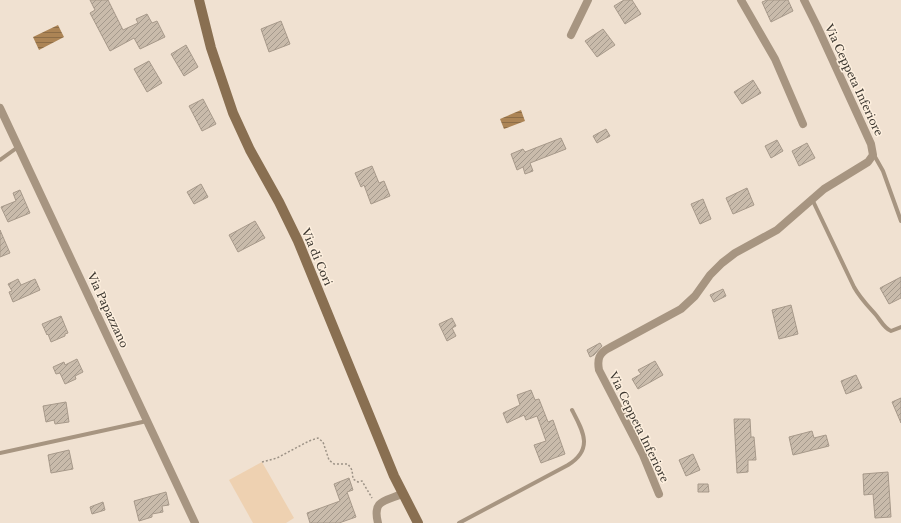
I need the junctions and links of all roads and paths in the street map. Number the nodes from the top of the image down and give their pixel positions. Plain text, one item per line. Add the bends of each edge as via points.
1 (199, 0) edge
2 (588, 0) edge
3 (741, 0) edge
4 (804, 0) edge
5 (571, 35) dead end
6 (0, 108) edge
7 (803, 124) dead end
8 (19, 147) junction
9 (873, 155) junction
10 (0, 160) edge
11 (812, 199) junction
12 (901, 221) edge
13 (901, 327) edge
14 (572, 410) dead end
15 (148, 420) junction
16 (0, 453) edge
17 (262, 462) dead end
18 (402, 494) junction
19 (659, 494) dead end
20 (377, 507) junction
21 (195, 523) edge
22 (378, 523) edge
23 (418, 523) edge
24 (459, 523) edge

1 - 18 main road, Via di Cori via 214,57 233,113 303,253
2 - 5 street
3 - 7 street via 775,59
4 - 9 street, Via Ceppeta Inferiore via 872,144
6 - 8 street, Via Papazzano
8 - 10 lane
8 - 15 street, Via Papazzano
9 - 11 street, Via Ceppeta Inferiore via 870,161 829,185
9 - 12 lane via 883,171
11 - 13 lane via 861,300 886,328 891,331
11 - 19 street, Via Ceppeta Inferiore via 781,227 722,263 696,296 681,309 602,352 599,370 643,455
14 - 24 lane via 585,437 578,458
15 - 16 lane
15 - 21 street, Via Papazzano
17 - 20 path via 277,458 318,438 323,442 334,464 348,464 353,479 362,481
18 - 20 street via 382,502
18 - 23 main road, Via di Cori
20 - 22 street

